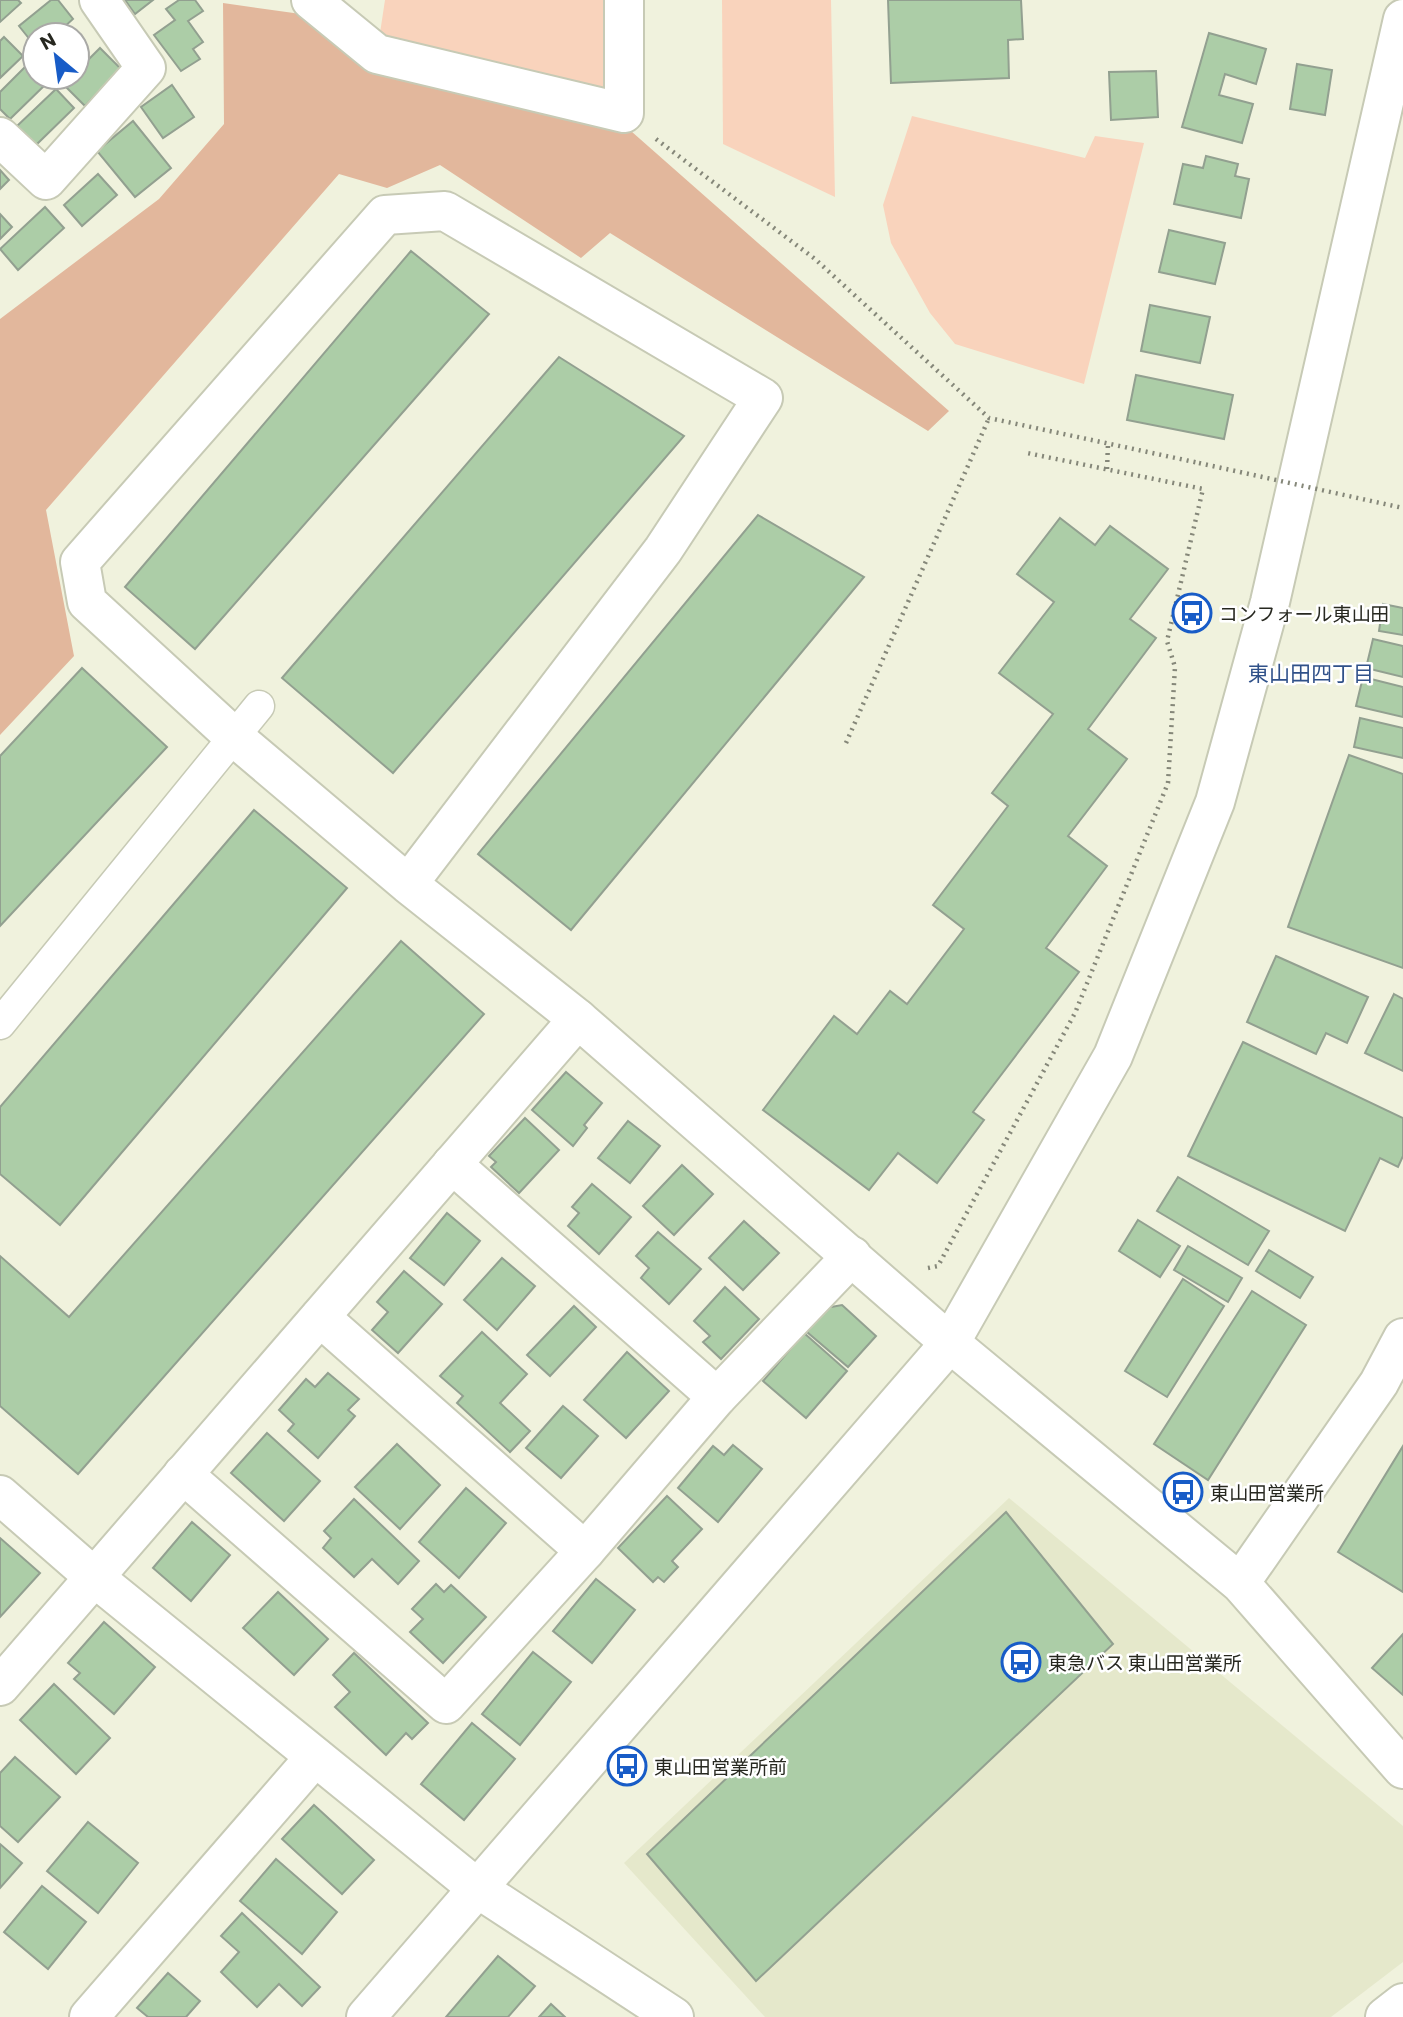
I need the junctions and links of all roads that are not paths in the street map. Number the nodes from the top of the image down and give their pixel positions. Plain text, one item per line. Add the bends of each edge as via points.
1 (99, 0) edge
2 (311, 0) edge
3 (624, 0) edge
4 (1403, 19) edge
5 (0, 137) edge
6 (259, 706) dead end
7 (233, 736) junction
8 (408, 884) junction
9 (578, 1019) junction
10 (0, 1024) edge
11 (453, 1164) junction
12 (852, 1256) junction
13 (320, 1317) junction
14 (1403, 1338) edge
15 (950, 1343) junction
16 (718, 1397) junction
17 (183, 1474) junction
18 (0, 1495) edge
19 (585, 1551) junction
20 (94, 1577) junction
21 (1240, 1583) junction
22 (0, 1686) edge
23 (315, 1757) junction
24 (1403, 1769) edge
25 (477, 1888) junction
26 (1403, 2003) edge
27 (89, 2017) edge
28 (366, 2017) edge
29 (674, 2017) edge
30 (1385, 2017) edge

1 - 5 street via 146,68 46,180
2 - 3 street via 377,54 624,113
4 - 15 street via 1270,602 1215,802 1113,1056
6 - 7 street
7 - 8 street
7 - 8 street via 87,602 80,562 385,215 445,211 762,398 663,550
7 - 10 street
8 - 9 street
9 - 11 street
9 - 12 street
11 - 13 street
11 - 16 street
12 - 15 street
12 - 16 street
13 - 17 street
13 - 19 street
14 - 21 street via 1379,1383
15 - 21 street
15 - 25 street
16 - 19 street
17 - 19 street via 446,1704
17 - 20 street
18 - 20 street
20 - 22 street
20 - 23 street
21 - 24 street
23 - 25 street
23 - 27 street
25 - 28 street
25 - 29 street
26 - 30 street

